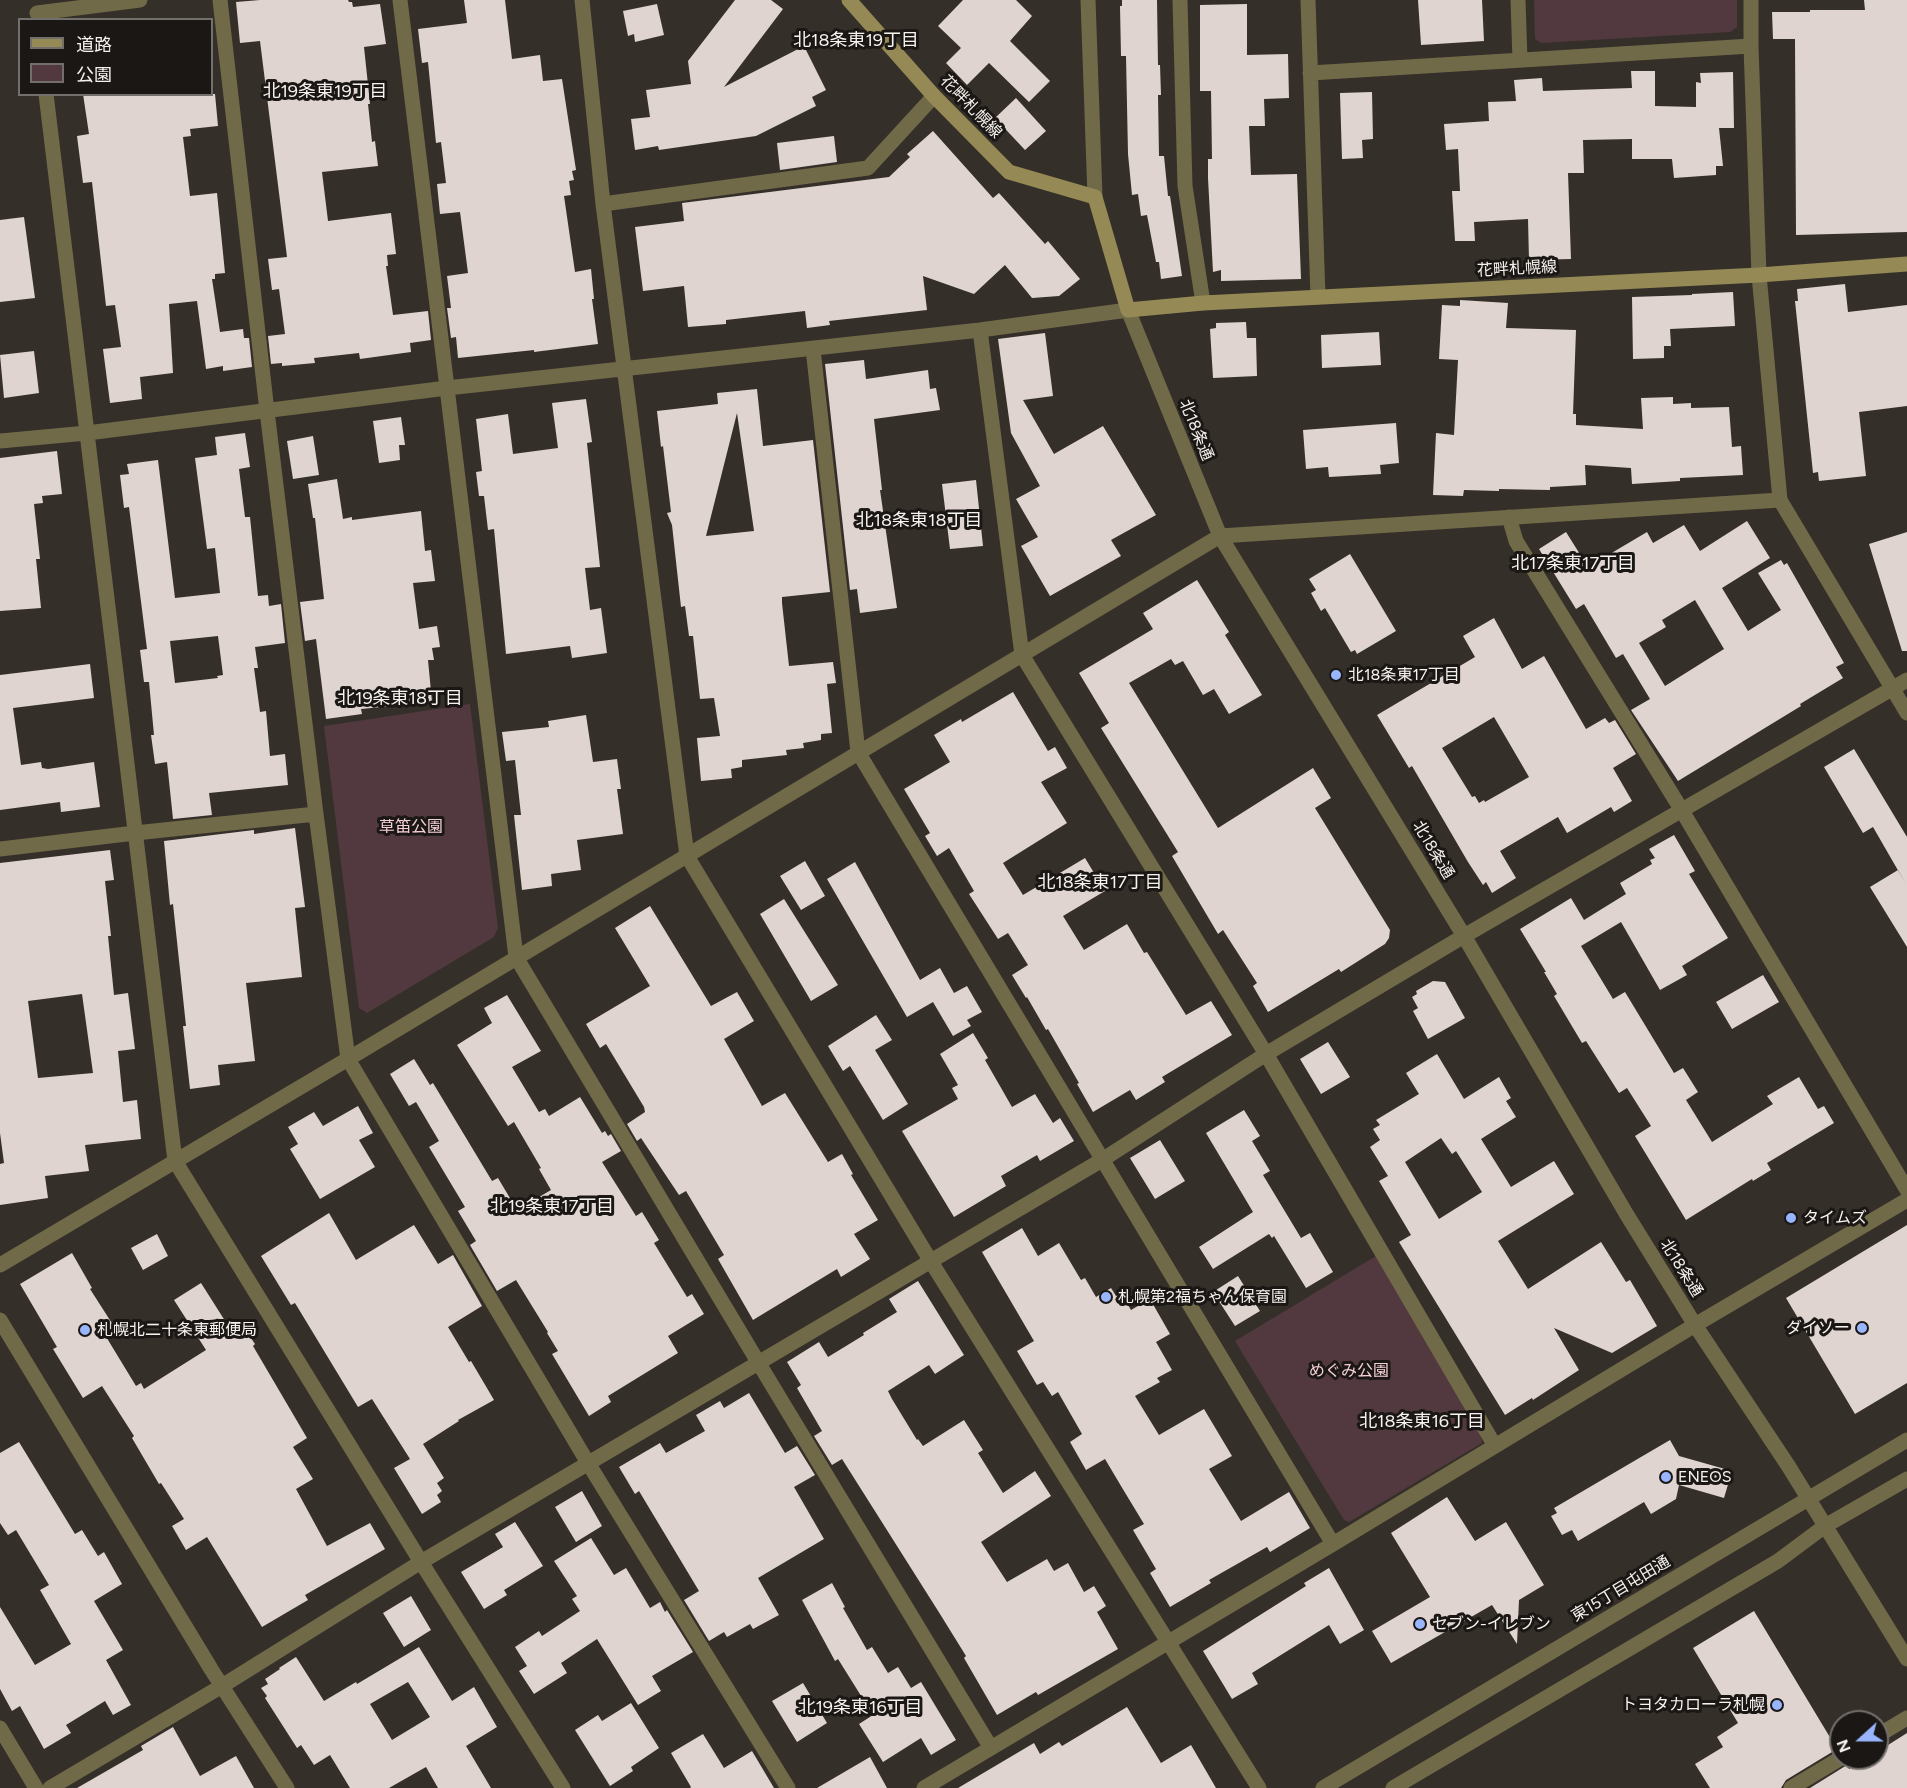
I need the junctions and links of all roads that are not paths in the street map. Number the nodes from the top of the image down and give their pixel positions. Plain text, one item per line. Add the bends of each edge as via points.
1 (140, 0) edge
2 (220, 0) edge
3 (400, 0) edge
4 (582, 0) edge
5 (849, 0) edge
6 (1088, 0) edge
7 (1180, 0) edge
8 (1308, 0) edge
9 (1518, 0) edge
10 (1751, 0) edge
11 (37, 11) edge
12 (1751, 46) junction
13 (1520, 60) junction
14 (1310, 73) junction
15 (46, 96) edge
16 (934, 96) junction
17 (1095, 196) junction
18 (603, 204) junction
19 (1907, 264) edge
20 (1760, 274) junction
21 (1318, 297) junction
22 (1203, 303) junction
23 (1128, 310) junction
24 (980, 330) junction
25 (813, 349) junction
26 (625, 370) junction
27 (447, 388) junction
28 (267, 411) junction
29 (87, 433) junction
30 (0, 441) edge
31 (1780, 500) junction
32 (1509, 517) junction
33 (1220, 536) junction
34 (1022, 655) junction
35 (1907, 680) edge
36 (1892, 689) junction
37 (1907, 713) edge
38 (858, 752) junction
39 (1681, 809) junction
40 (316, 814) junction
41 (135, 833) junction
42 (0, 849) edge
43 (687, 856) junction
44 (1464, 936) junction
45 (516, 957) junction
46 (1266, 1054) junction
47 (348, 1059) junction
48 (1102, 1160) junction
49 (175, 1161) junction
50 (1907, 1190) edge
51 (1907, 1200) edge
52 (930, 1260) junction
53 (0, 1266) edge
54 (0, 1320) edge
55 (1695, 1325) junction
56 (758, 1362) junction
57 (1907, 1440) edge
58 (1495, 1446) junction
59 (588, 1463) junction
60 (1907, 1479) edge
61 (1808, 1498) junction
62 (1825, 1526) junction
63 (1333, 1544) junction
64 (421, 1562) junction
65 (1169, 1642) junction
66 (1907, 1659) edge
67 (222, 1686) junction
68 (1907, 1718) edge
69 (0, 1728) edge
70 (1889, 1729) edge
71 (991, 1748) junction
72 (1829, 1765) edge
73 (1412, 1783) edge
74 (36, 1788) edge
75 (50, 1788) edge
76 (286, 1788) edge
77 (563, 1788) edge
78 (788, 1788) edge
79 (924, 1788) edge
80 (1258, 1788) edge
81 (1323, 1788) edge
82 (1393, 1788) edge
83 (1791, 1788) edge

1 - 11 street
2 - 28 street
3 - 27 street
4 - 18 street
5 - 16 main road, 花畔札幌線
6 - 17 street, 北18条通
7 - 22 street via 1185,186
8 - 14 street
9 - 13 street
10 - 12 street
12 - 13 street
12 - 20 street
13 - 14 street
14 - 21 street
15 - 29 street
16 - 17 main road, 花畔札幌線 via 1009,171
16 - 18 street via 868,168
17 - 23 main road, 北18条通
18 - 26 street
19 - 20 main road, 花畔札幌線
20 - 21 main road, 花畔札幌線
20 - 31 street
21 - 22 main road, 花畔札幌線
22 - 23 main road, 花畔札幌線
23 - 24 street
23 - 33 street, 北18条通
24 - 25 street
24 - 34 street
25 - 26 street
25 - 38 street
26 - 27 street
26 - 43 street
27 - 28 street
27 - 45 street
28 - 29 street
28 - 40 street
29 - 30 street
29 - 41 street
31 - 32 street
31 - 36 street
32 - 33 street
32 - 39 street via 1516,541
33 - 34 street
33 - 44 street, 北18条通
34 - 38 street
34 - 46 street
35 - 36 street
36 - 37 street
36 - 39 street
38 - 43 street
38 - 48 street
39 - 44 street
39 - 50 street
40 - 41 street
40 - 47 street
41 - 42 street
41 - 49 street
43 - 45 street
43 - 52 street
44 - 46 street
44 - 55 street, 北18条通
45 - 47 street
45 - 56 street
46 - 48 street
46 - 58 street
47 - 49 street
47 - 59 street
48 - 52 street
48 - 63 street
49 - 53 street
49 - 64 street
51 - 55 street
52 - 56 street
52 - 65 street
54 - 67 street
55 - 58 street
55 - 61 street, 北18条通
56 - 59 street
56 - 71 street
57 - 61 street, 東15丁目屯田通
58 - 63 street
59 - 64 street
59 - 78 street
60 - 62 street
61 - 62 street, 北18条通
61 - 81 street, 東15丁目屯田通
62 - 66 street, 北18条通
62 - 73 street via 1778,1561
63 - 65 street
64 - 67 street
64 - 77 street
65 - 71 street
65 - 80 street
67 - 75 street
67 - 76 street
68 - 70 street
69 - 74 street
71 - 79 street
72 - 83 street
73 - 82 street

